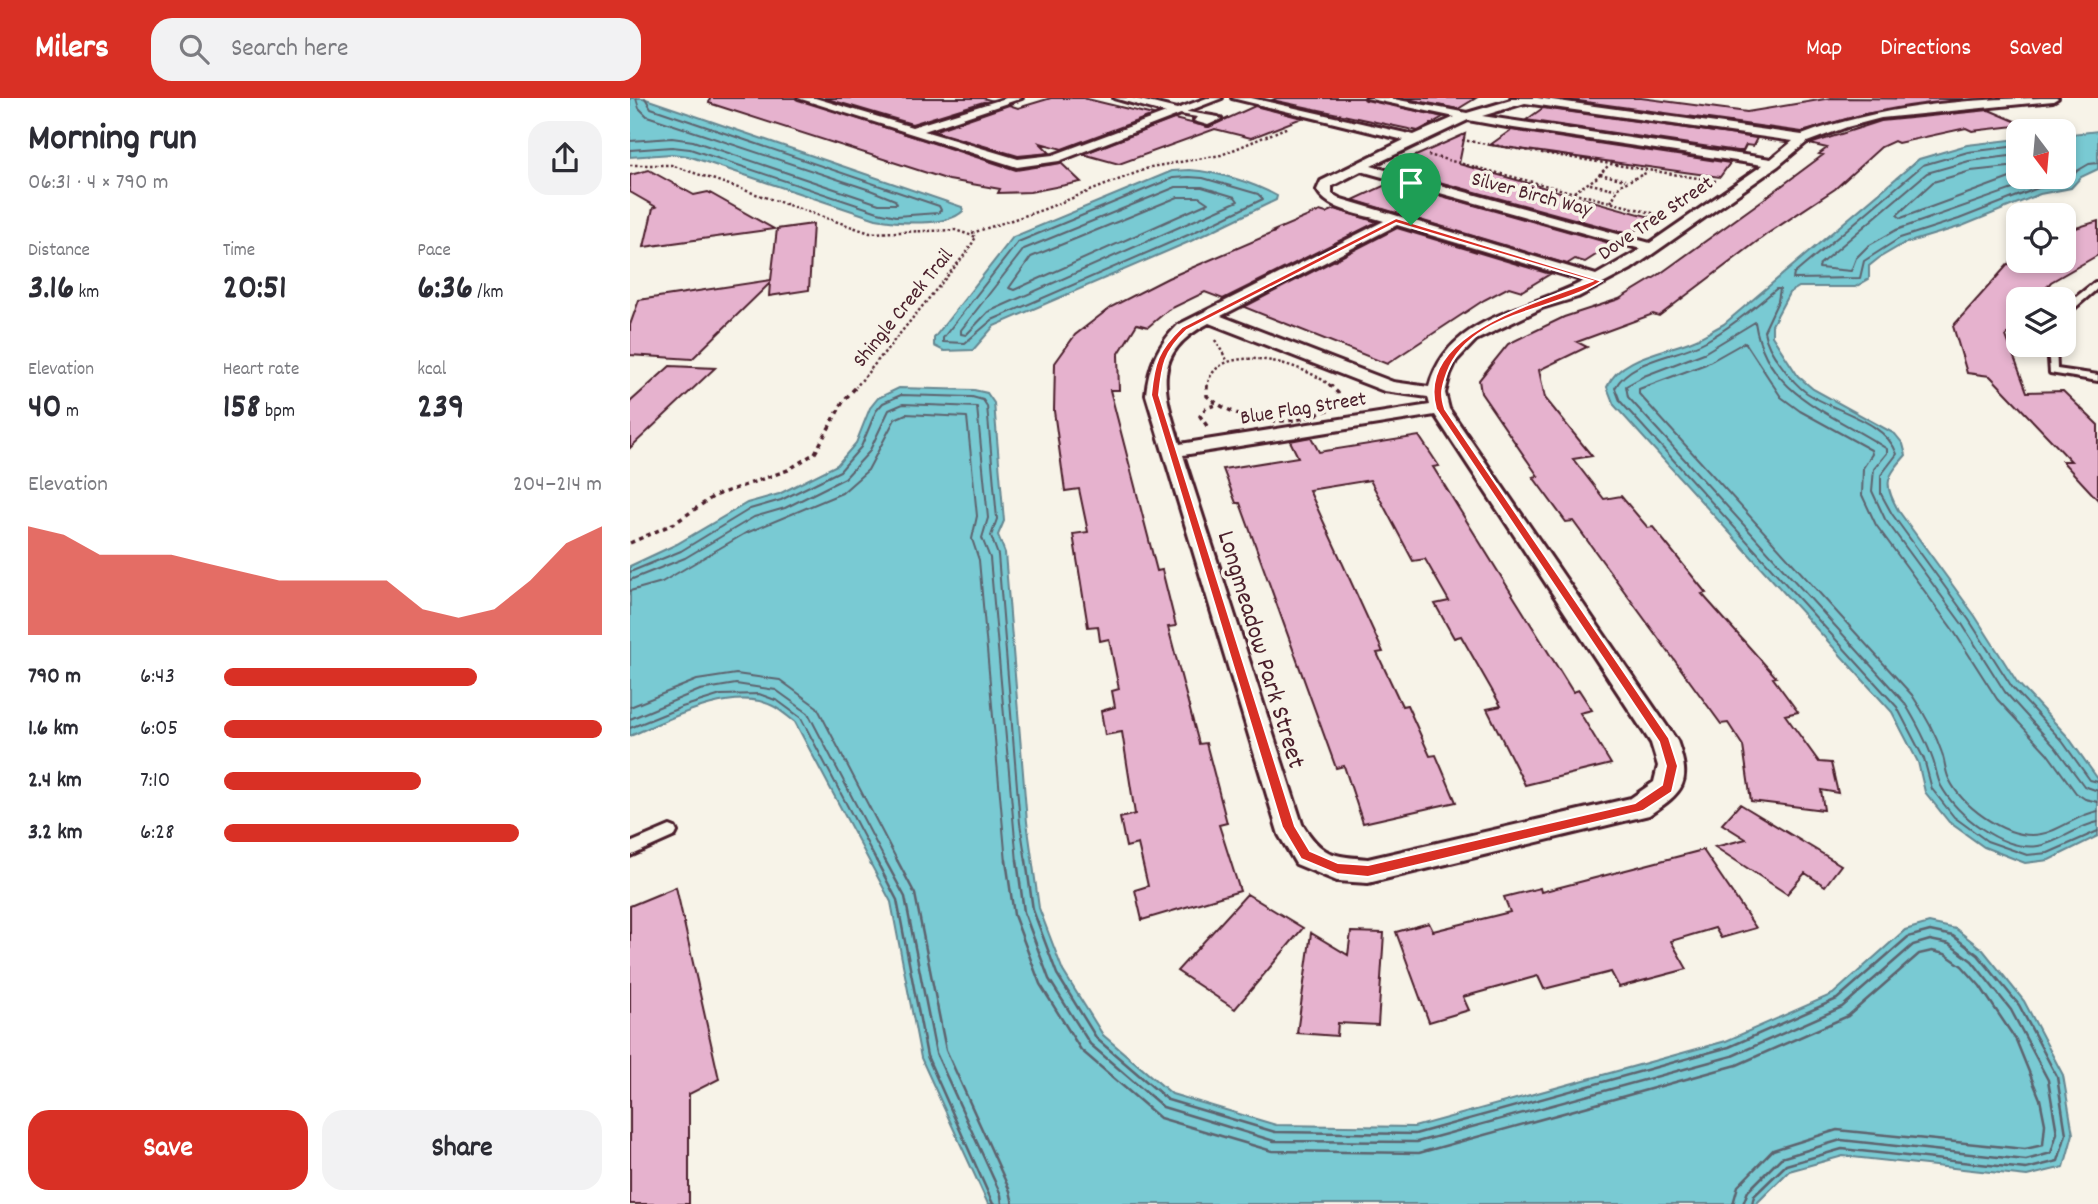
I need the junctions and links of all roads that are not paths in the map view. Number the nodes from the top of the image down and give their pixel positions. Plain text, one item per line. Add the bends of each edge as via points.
1 (1017, 98) edge
2 (1119, 98) edge
3 (1217, 98) edge
4 (1237, 98) edge
5 (1371, 98) edge
6 (2053, 98) edge
7 (812, 99) edge
8 (1523, 99) edge
9 (1176, 112) junction
10 (1468, 116) junction
11 (1199, 118) dead end
12 (912, 131) junction
13 (1415, 139) junction
14 (1803, 139) junction
15 (1774, 163) junction
16 (1359, 167) junction
17 (1396, 220) junction
18 (1653, 248) junction
19 (1599, 281) junction
20 (2098, 284) edge
21 (2076, 301) edge
22 (1206, 316) junction
23 (2053, 357) edge
24 (2098, 378) edge
25 (1438, 401) junction
26 (1172, 451) junction
27 (670, 832) dead end
28 (630, 850) edge

1 - 12 street
2 - 9 street
3 - 9 street
4 - 13 street
5 - 10 street
6 - 14 street, Dove Tree Street via 1881,115
7 - 12 street
8 - 10 street
8 - 14 street
9 - 11 lane
9 - 12 street via 1036,162 1006,160
10 - 13 street
10 - 15 street
13 - 16 street
14 - 15 street, Dove Tree Street
15 - 18 street, Dove Tree Street
16 - 17 street via 1326,184 1327,196
16 - 18 street, Silver Birch Way
17 - 19 street
17 - 22 street, Longmeadow Park Street
18 - 19 street, Dove Tree Street
19 - 25 street, Dove Tree Street via 1469,336 1448,359
20 - 21 lane
22 - 25 street
22 - 26 street, Longmeadow Park Street via 1169,343 1158,365 1155,395
23 - 24 lane via 2053,371
25 - 26 street, Blue Flag Street
25 - 26 street, Longmeadow Park Street via 1664,741 1672,766 1667,788 1639,807 1368,871 1337,869 1306,855 1289,827
27 - 28 lane

